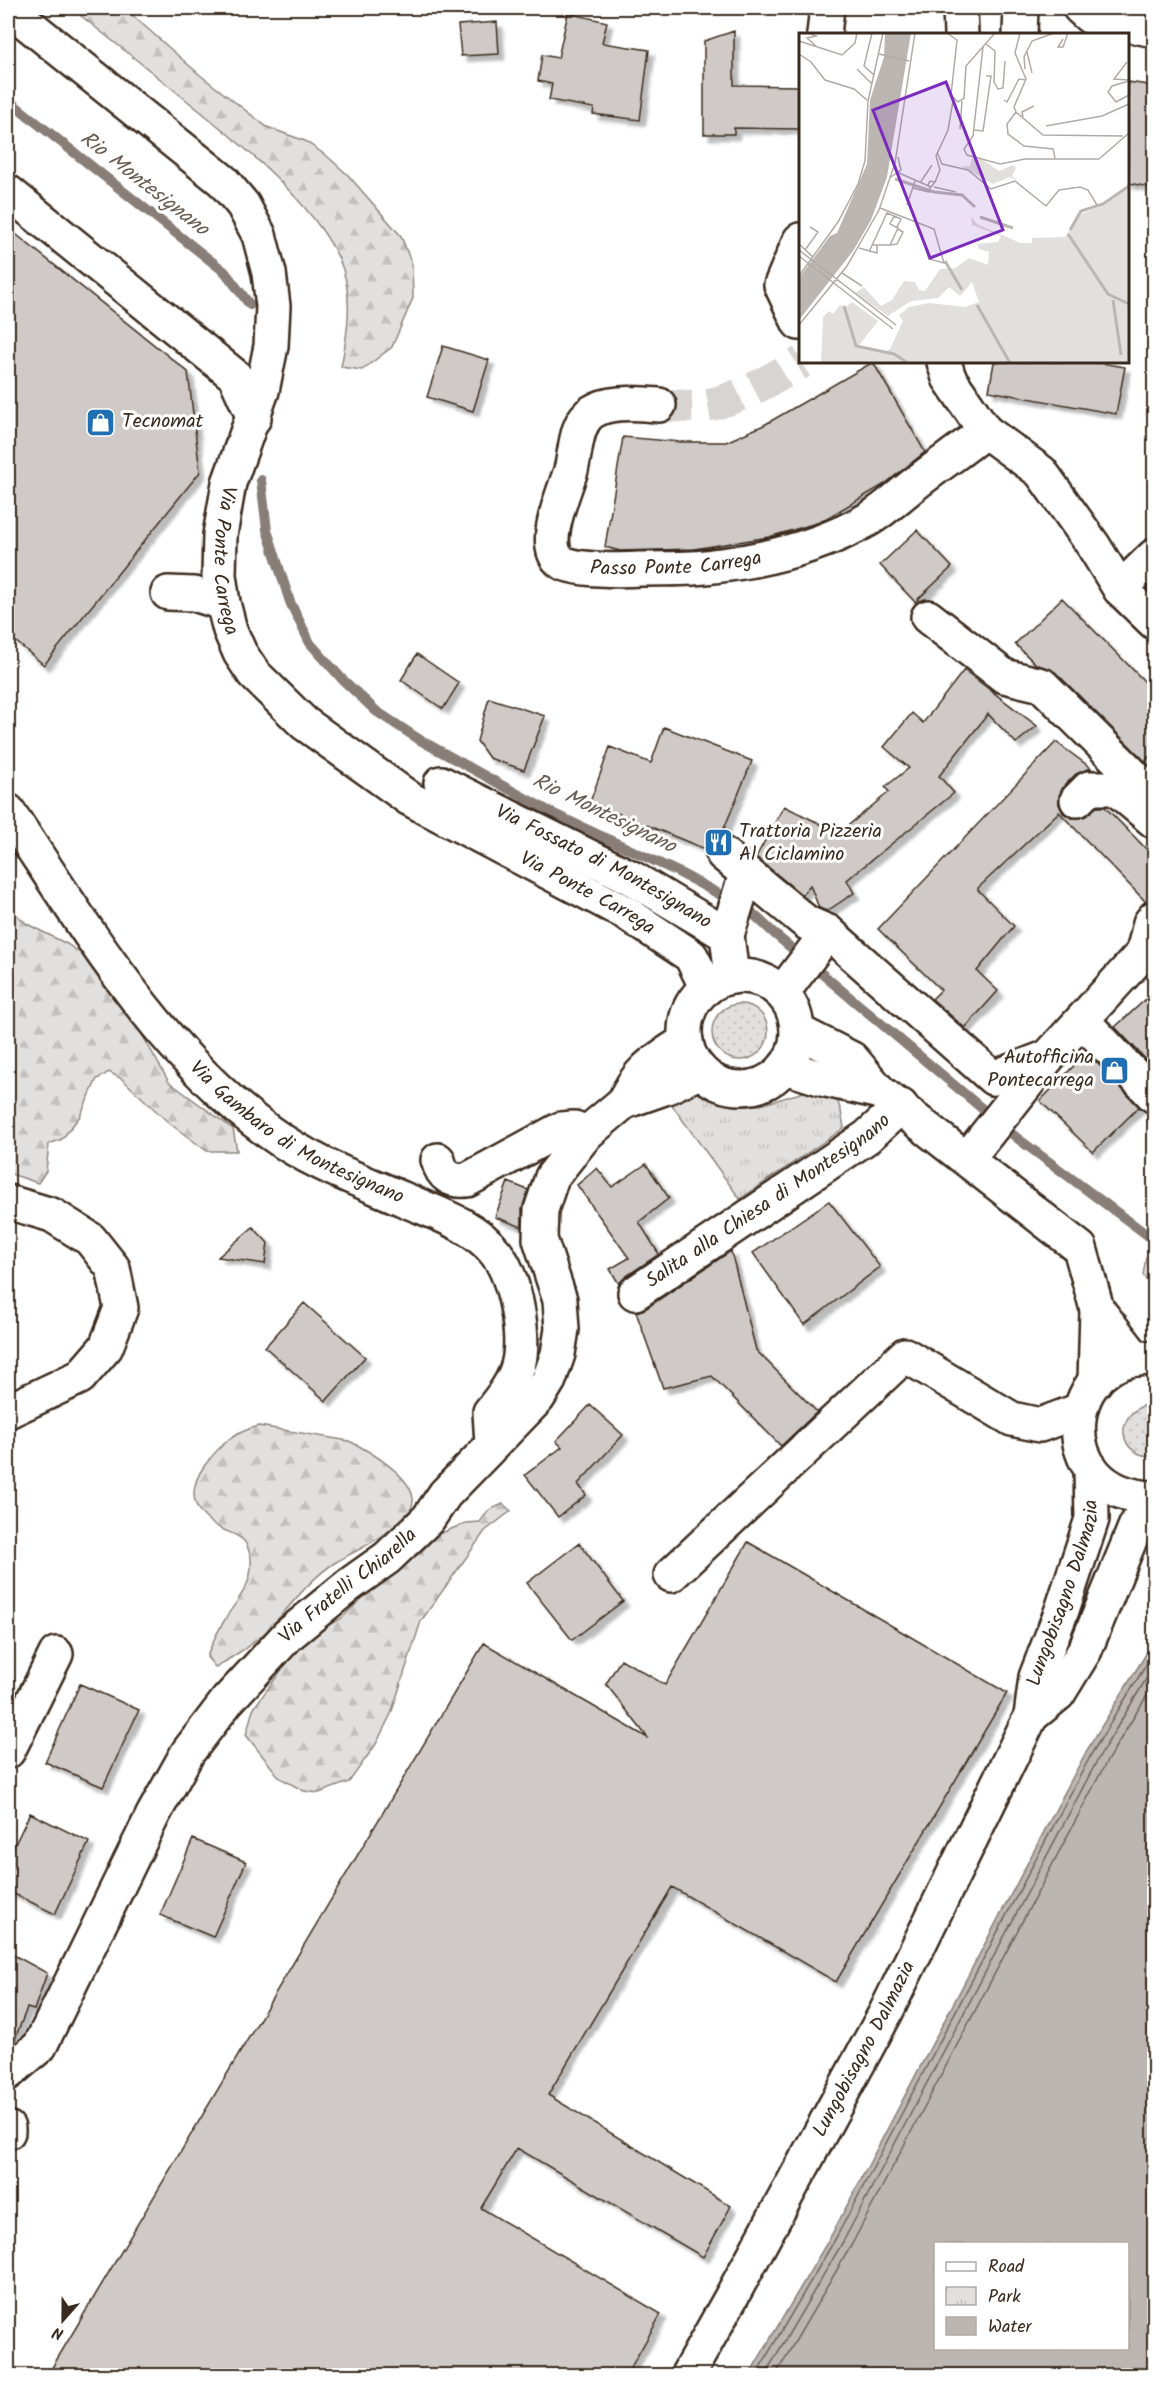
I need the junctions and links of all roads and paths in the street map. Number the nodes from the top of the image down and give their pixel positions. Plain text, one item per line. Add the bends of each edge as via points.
1 (8, 8) edge
2 (827, 8) edge
3 (960, 8) edge
4 (1021, 8) edge
5 (1080, 8) edge
6 (1154, 30) edge
7 (824, 33) edge
8 (961, 33) edge
9 (1020, 33) edge
10 (8, 192) edge
11 (799, 244) edge
12 (799, 323) dead end
13 (944, 363) edge
14 (659, 405) tunnel mouth
15 (254, 418) junction
16 (985, 432) junction
17 (1155, 556) edge
18 (1120, 589) junction
19 (168, 593) dead end
20 (223, 603) junction
21 (928, 617) dead end
22 (1155, 622) edge
23 (441, 783) dead end
24 (1155, 796) edge
25 (1077, 800) dead end
26 (8, 811) edge
27 (1155, 821) edge
28 (1155, 918) edge
29 (729, 929) junction
30 (828, 932) junction
31 (719, 983) junction
32 (788, 984) junction
33 (1083, 1020) junction
34 (797, 1031) junction
35 (686, 1041) junction
36 (1048, 1057) junction
37 (785, 1067) junction
38 (701, 1071) junction
39 (1155, 1096) edge
40 (890, 1099) junction
41 (624, 1102) junction
42 (586, 1133) junction
43 (976, 1149) junction
44 (438, 1160) dead end
45 (8, 1202) edge
46 (635, 1293) dead end
47 (1097, 1309) junction
48 (1145, 1359) edge
49 (8, 1410) edge
50 (1077, 1413) junction
51 (492, 1444) junction
52 (1091, 1469) junction
53 (1154, 1498) edge
54 (671, 1575) dead end
55 (56, 1654) dead end
56 (1031, 1716) junction
57 (8, 1750) edge
58 (8, 2073) edge
59 (687, 2376) edge

1 - 15 street, Via Ponte Carrega via 223,181 243,205 259,235 273,306 271,346
2 - 7 street
3 - 8 street
4 - 9 street
5 - 6 street via 1090,17
10 - 15 street via 235,376
11 - 12 street via 781,285
13 - 16 street via 949,378
14 - 16 street, Passo Ponte Carrega via 600,408 585,419 556,514 553,536 560,562 616,570 712,567 830,539 871,518
15 - 20 street, Via Ponte Carrega via 237,458 223,510 219,575
16 - 18 street via 1041,472
17 - 18 street
18 - 22 street
19 - 20 street via 194,594
20 - 31 street, Via Ponte Carrega via 240,653 254,674 304,723 410,800 626,913 691,956
21 - 24 street via 1004,676 1042,685
23 - 29 street, Via Fossato di Montesignano
25 - 27 street via 1089,788 1115,788
26 - 51 street, Via Gambaro di Montesignano via 163,1032 223,1096 312,1160 460,1224 496,1254 508,1277 519,1318 520,1353 510,1385 490,1412
28 - 33 street via 1150,923 1143,953
29 - 30 street via 734,864 807,923
29 - 31 street, Via Fossato di Montesignano
30 - 32 street
30 - 36 street via 993,1077
31 - 32 street via 750,977
31 - 35 street via 696,999 689,1011
32 - 34 street
33 - 36 street
33 - 39 street
34 - 37 street via 794,1050
34 - 40 street via 852,1059
35 - 38 street
35 - 41 street, Via Fratelli Chiarella via 651,1063 632,1083
36 - 43 street
37 - 38 street via 771,1080 753,1087 734,1088
37 - 40 street
38 - 41 street, Via Fratelli Chiarella
40 - 43 street
40 - 46 street, Salita alla Chiesa di Montesignano via 867,1137
41 - 42 street, Via Fratelli Chiarella
42 - 44 street via 574,1128 561,1129 467,1180 449,1178 441,1172
42 - 51 street, Via Fratelli Chiarella via 552,1177 541,1210 540,1239 560,1300 562,1329 558,1354 538,1398
43 - 47 street via 1080,1248
45 - 49 street via 52,1215 90,1239 112,1268 120,1308 106,1347 80,1377
47 - 48 street
47 - 50 street
48 - 50 street via 1107,1371
50 - 52 street, Lungobisagno Dalmazia via 1083,1455
50 - 54 street via 1040,1425 1012,1419 905,1355
51 - 58 street, Via Fratelli Chiarella via 445,1494 428,1519 387,1558 288,1635 226,1701 188,1752 153,1815 40,2046
52 - 53 street, Lungobisagno Dalmazia via 1119,1492
52 - 56 street, Lungobisagno Dalmazia via 1092,1519 1036,1677
53 - 56 street, Lungobisagno Dalmazia via 1136,1525 1085,1650 1058,1694
55 - 57 street
56 - 59 street, Lungobisagno Dalmazia via 886,2012

